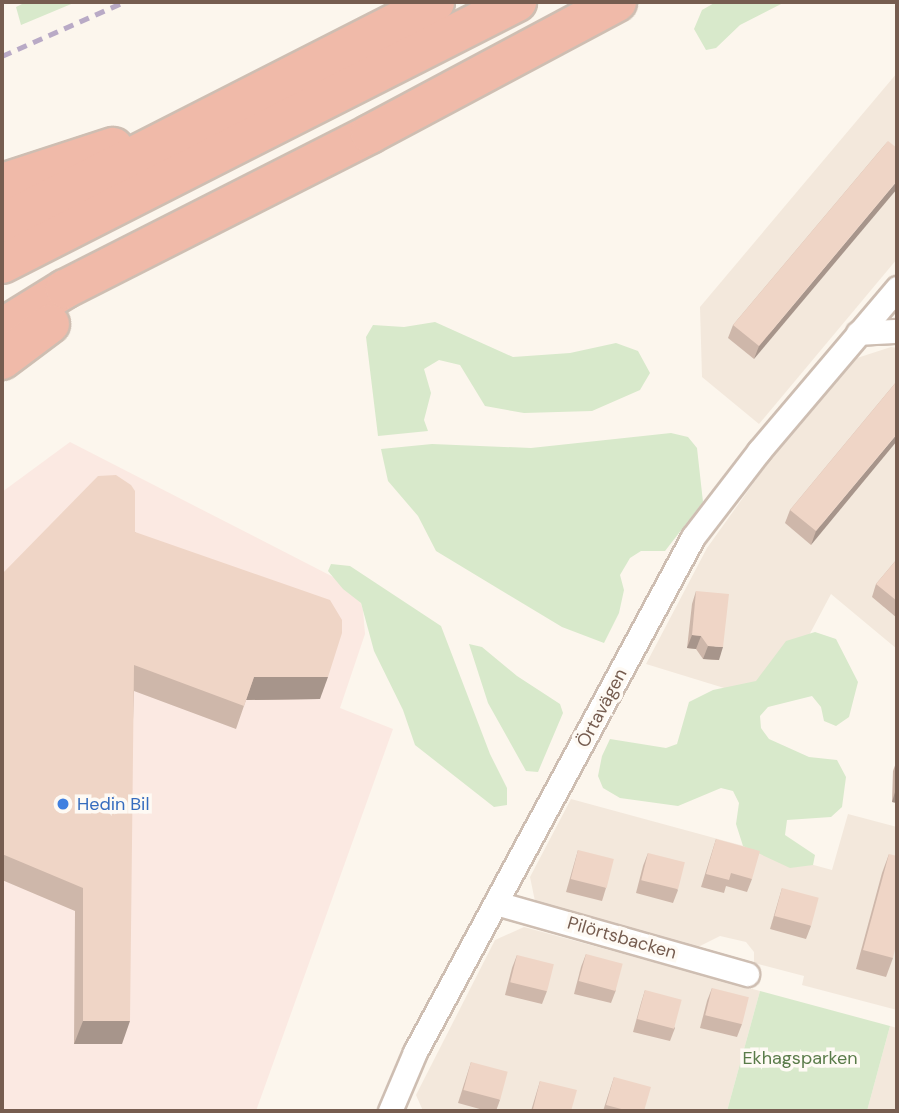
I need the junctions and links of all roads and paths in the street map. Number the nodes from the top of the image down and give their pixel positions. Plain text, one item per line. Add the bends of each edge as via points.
1 (435, 2) edge
2 (517, 2) edge
3 (617, 2) edge
4 (212, 117) junction
5 (251, 136) junction
6 (2, 183) edge
7 (2, 223) edge
8 (171, 237) junction
9 (2, 264) edge
10 (897, 288) edge
11 (2, 297) edge
12 (2, 328) edge
13 (897, 331) edge
14 (858, 333) junction
15 (2, 359) edge
16 (496, 903) junction
17 (747, 974) dead end
18 (390, 1111) edge

1 - 4 highway
2 - 5 highway
3 - 8 highway
4 - 6 highway
4 - 7 highway
5 - 9 highway
5 - 11 highway
8 - 12 highway via 65,289
8 - 15 highway
10 - 14 street, Örtavägen
13 - 14 street
14 - 16 street, Örtavägen via 693,537
16 - 17 street, Pilörtsbacken
16 - 18 street, Örtavägen via 415,1052

